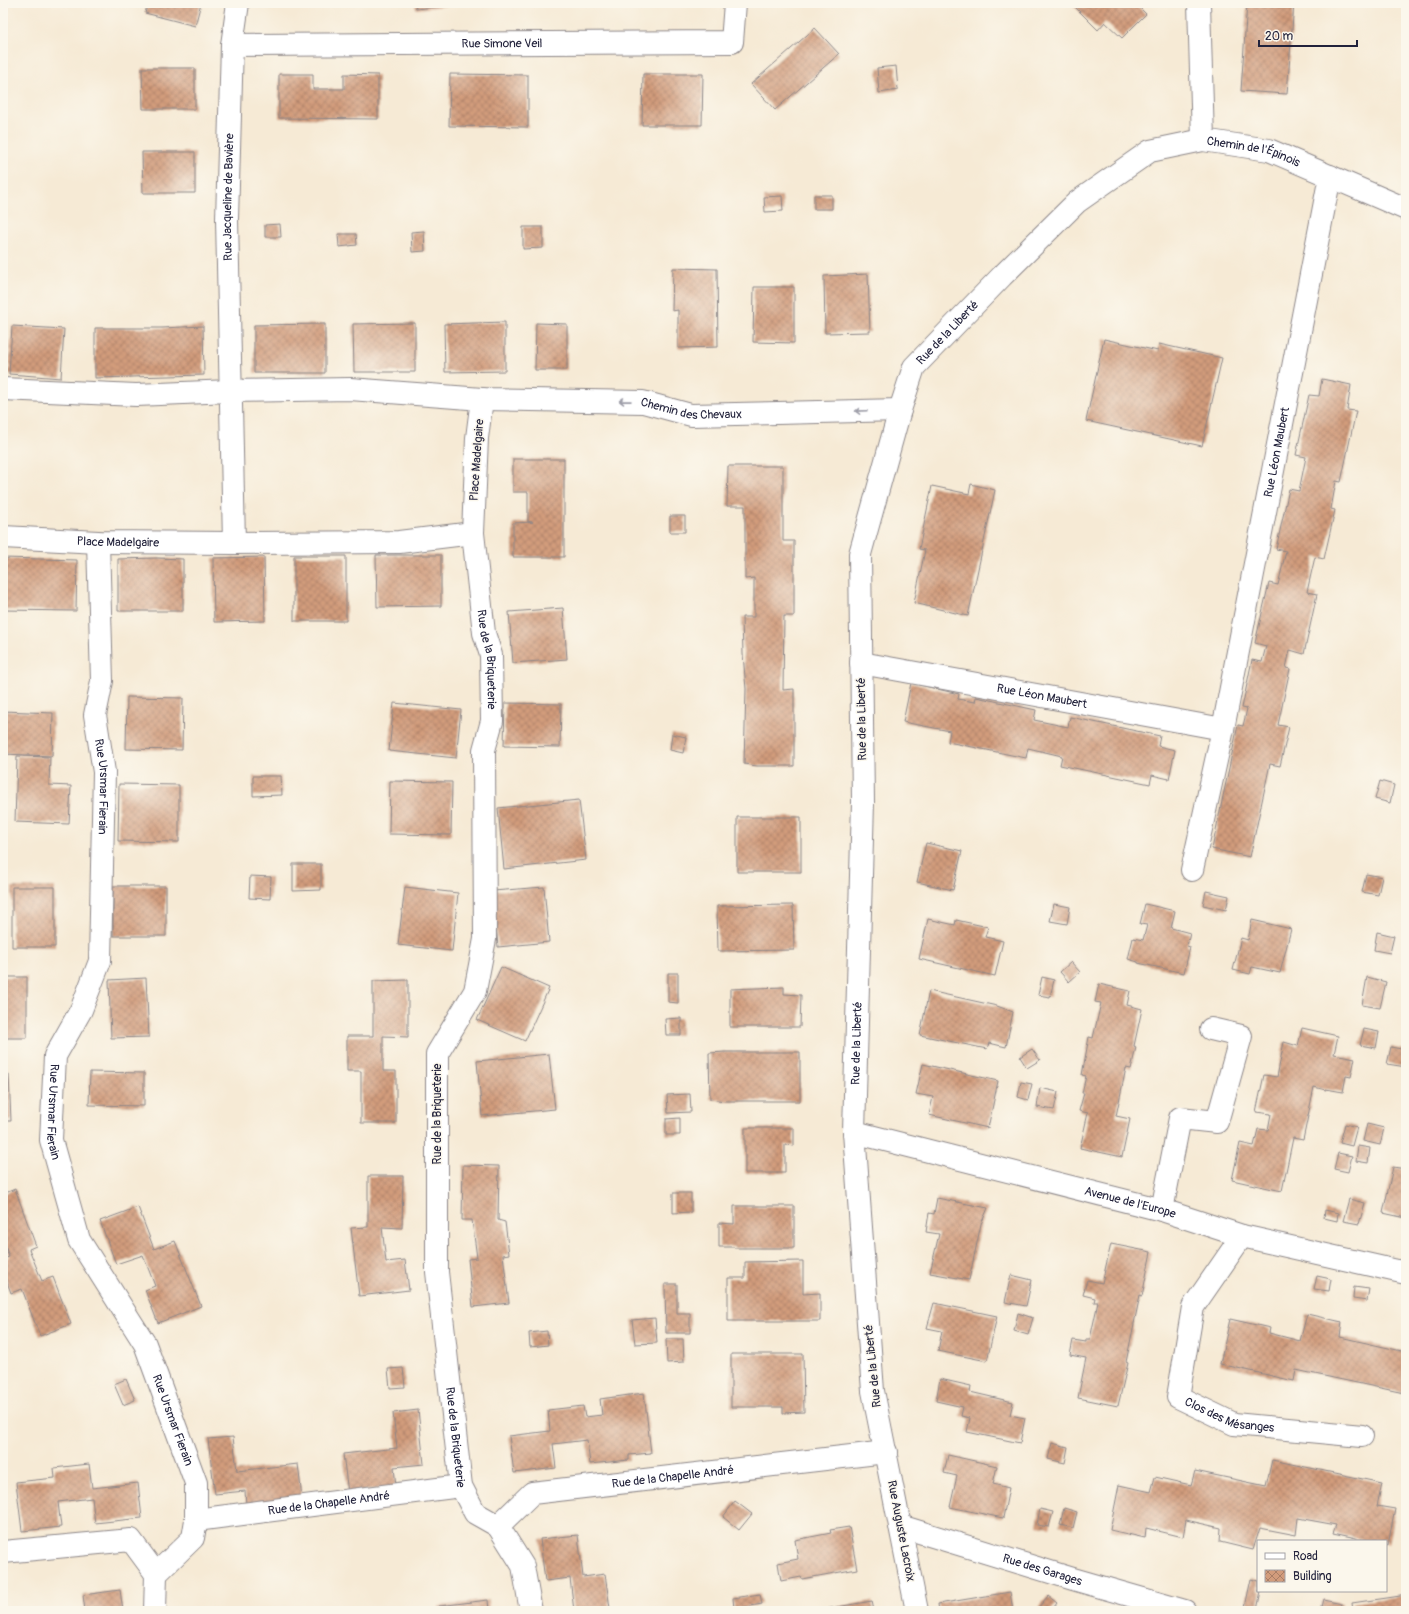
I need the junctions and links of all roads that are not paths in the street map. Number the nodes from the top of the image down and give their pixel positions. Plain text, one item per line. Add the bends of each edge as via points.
1 (238, 3) edge
2 (735, 3) edge
3 (1199, 3) edge
4 (232, 45) junction
5 (1204, 140) junction
6 (1330, 176) junction
7 (1406, 209) edge
8 (3, 389) edge
9 (230, 391) junction
10 (482, 400) junction
11 (900, 410) junction
12 (473, 533) junction
13 (3, 538) edge
14 (98, 542) junction
15 (234, 543) junction
16 (861, 663) junction
17 (1224, 728) junction
18 (1192, 870) dead end
19 (1210, 1029) dead end
20 (854, 1132) junction
21 (1162, 1210) junction
22 (1242, 1236) junction
23 (1406, 1273) edge
24 (1362, 1436) dead end
25 (886, 1452) junction
26 (461, 1486) junction
27 (196, 1520) junction
28 (498, 1526) junction
29 (900, 1526) junction
30 (3, 1552) edge
31 (156, 1574) junction
32 (155, 1611) edge
33 (531, 1611) edge
34 (917, 1611) edge
35 (1185, 1611) edge

1 - 4 street, Rue Jacqueline de Bavière
2 - 4 street, Rue Simone Veil via 732,42
3 - 5 street, Chemin de l'Épinois
4 - 9 street, Rue Jacqueline de Bavière via 227,219
5 - 6 street, Chemin de l'Épinois via 1269,150
5 - 11 street, Rue de la Liberté via 1150,151 1077,202 914,367
6 - 7 street, Chemin de l'Épinois
6 - 17 street, Rue Léon Maubert
8 - 9 street via 136,395
9 - 10 street via 350,389
9 - 15 street
11 -> 10 street, Chemin des Chevaux via 690,415 643,402
10 - 12 street, Place Madelgaire via 477,438
11 - 16 street, Rue de la Liberté via 860,554
12 - 15 street, Place Madelgaire via 399,542
12 - 26 street, Rue de la Briqueterie via 484,633 491,655 492,721 484,750 485,939 475,991 436,1054 437,1272
13 - 14 street, Place Madelgaire
14 - 15 street, Place Madelgaire
14 - 27 street, Rue Ursmar Fierain via 102,681 95,715 104,772 100,962 81,1010 55,1056 51,1140 79,1240 145,1344 196,1483
16 - 17 street, Rue Léon Maubert
16 - 20 street, Rue de la Liberté via 863,802
17 - 18 street, Rue Léon Maubert
19 - 21 street via 1241,1036 1217,1122 1180,1118
20 - 21 street, Avenue de l'Europe
20 - 25 street, Rue de la Liberté via 873,1391
21 - 22 street, Avenue de l'Europe
22 - 23 street, Avenue de l'Europe
22 - 24 street, Clos des Mésanges via 1193,1307 1178,1397 1234,1424
25 - 28 street, Rue de la Chapelle André via 532,1493
25 - 29 street, Rue Auguste Lacroix
26 - 27 street, Rue de la Chapelle André
26 - 28 street, Rue de la Briqueterie via 475,1513
27 - 31 street, Rue Ursmar Fierain via 193,1538
28 - 33 street via 523,1566
29 - 34 street, Rue Auguste Lacroix
29 - 35 street, Rue des Garages
30 - 31 street via 131,1540
31 - 32 street

